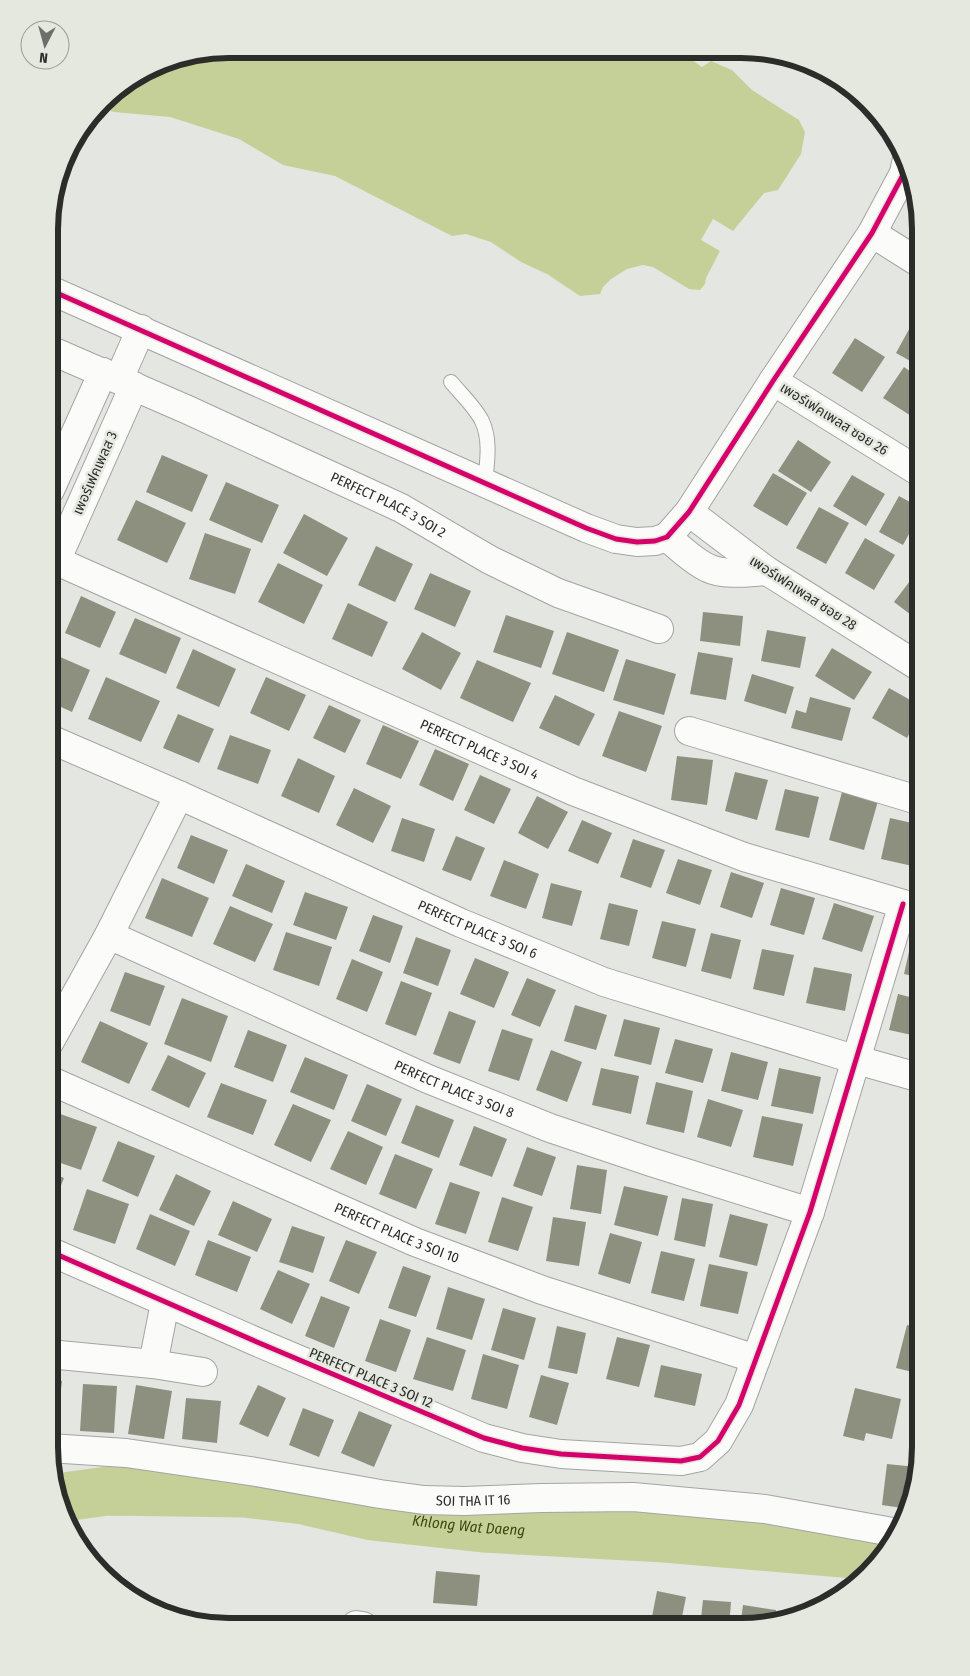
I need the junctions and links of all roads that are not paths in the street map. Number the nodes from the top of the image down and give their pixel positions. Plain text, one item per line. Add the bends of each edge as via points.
1 (903, 175) edge
2 (872, 233) junction
3 (912, 258) edge
4 (58, 293) edge
5 (142, 329) junction
6 (58, 353) edge
7 (118, 379) junction
8 (772, 381) junction
9 (451, 382) dead end
10 (912, 467) edge
11 (58, 477) edge
12 (485, 483) junction
13 (688, 512) junction
14 (667, 537) junction
15 (58, 545) edge
16 (58, 561) edge
17 (767, 571) junction
18 (659, 629) dead end
19 (912, 662) edge
20 (689, 731) dead end
21 (58, 742) edge
22 (179, 795) junction
23 (912, 798) edge
24 (912, 907) edge
25 (109, 935) junction
26 (58, 1027) edge
27 (857, 1060) junction
28 (912, 1075) edge
29 (58, 1084) edge
30 (810, 1212) junction
31 (58, 1255) edge
32 (165, 1302) junction
33 (58, 1355) edge
34 (756, 1359) junction
35 (153, 1364) junction
36 (204, 1372) dead end
37 (58, 1449) edge
38 (891, 1532) edge

1 - 2 street
2 - 3 street
2 - 8 street
4 - 5 street
5 - 7 street, เพอร์เฟคเพลส 3
5 - 12 street
6 - 7 street, PERFECT PLACE 3 SOI 2
7 - 11 street, เพอร์เฟคเพลส 3
7 - 15 street, เพอร์เฟคเพลส 3
7 - 18 street, PERFECT PLACE 3 SOI 2 via 401,508 490,560 558,594
8 - 10 street, เพอร์เฟคเพลส ซอย 26
8 - 13 street
9 - 12 lane via 483,422 488,455
12 - 14 street via 616,539 637,542
13 - 14 street
13 - 17 street, เพอร์เฟคเพลส ซอย 28
14 - 17 street via 710,569 735,573
16 - 24 street, PERFECT PLACE 3 SOI 4 via 582,794 744,857
17 - 19 street, เพอร์เฟคเพลส ซอย 28
20 - 23 street
21 - 22 street, PERFECT PLACE 3 SOI 6
22 - 25 street
22 - 27 street, PERFECT PLACE 3 SOI 6 via 470,926 604,982
24 - 27 street
25 - 26 street
25 - 30 street, PERFECT PLACE 3 SOI 8 via 428,1079 550,1128
27 - 28 street, PERFECT PLACE 3 SOI 6
27 - 30 street
29 - 34 street, PERFECT PLACE 3 SOI 10 via 415,1242 542,1290
30 - 34 street
31 - 32 street, PERFECT PLACE 3 SOI 12
32 - 34 street, PERFECT PLACE 3 SOI 12 via 484,1438 561,1454 673,1461 700,1457 718,1441 739,1405
32 - 35 street
33 - 35 street
35 - 36 street
37 - 38 street, SOI THA IT 16 via 126,1453 424,1500 633,1497 765,1509

